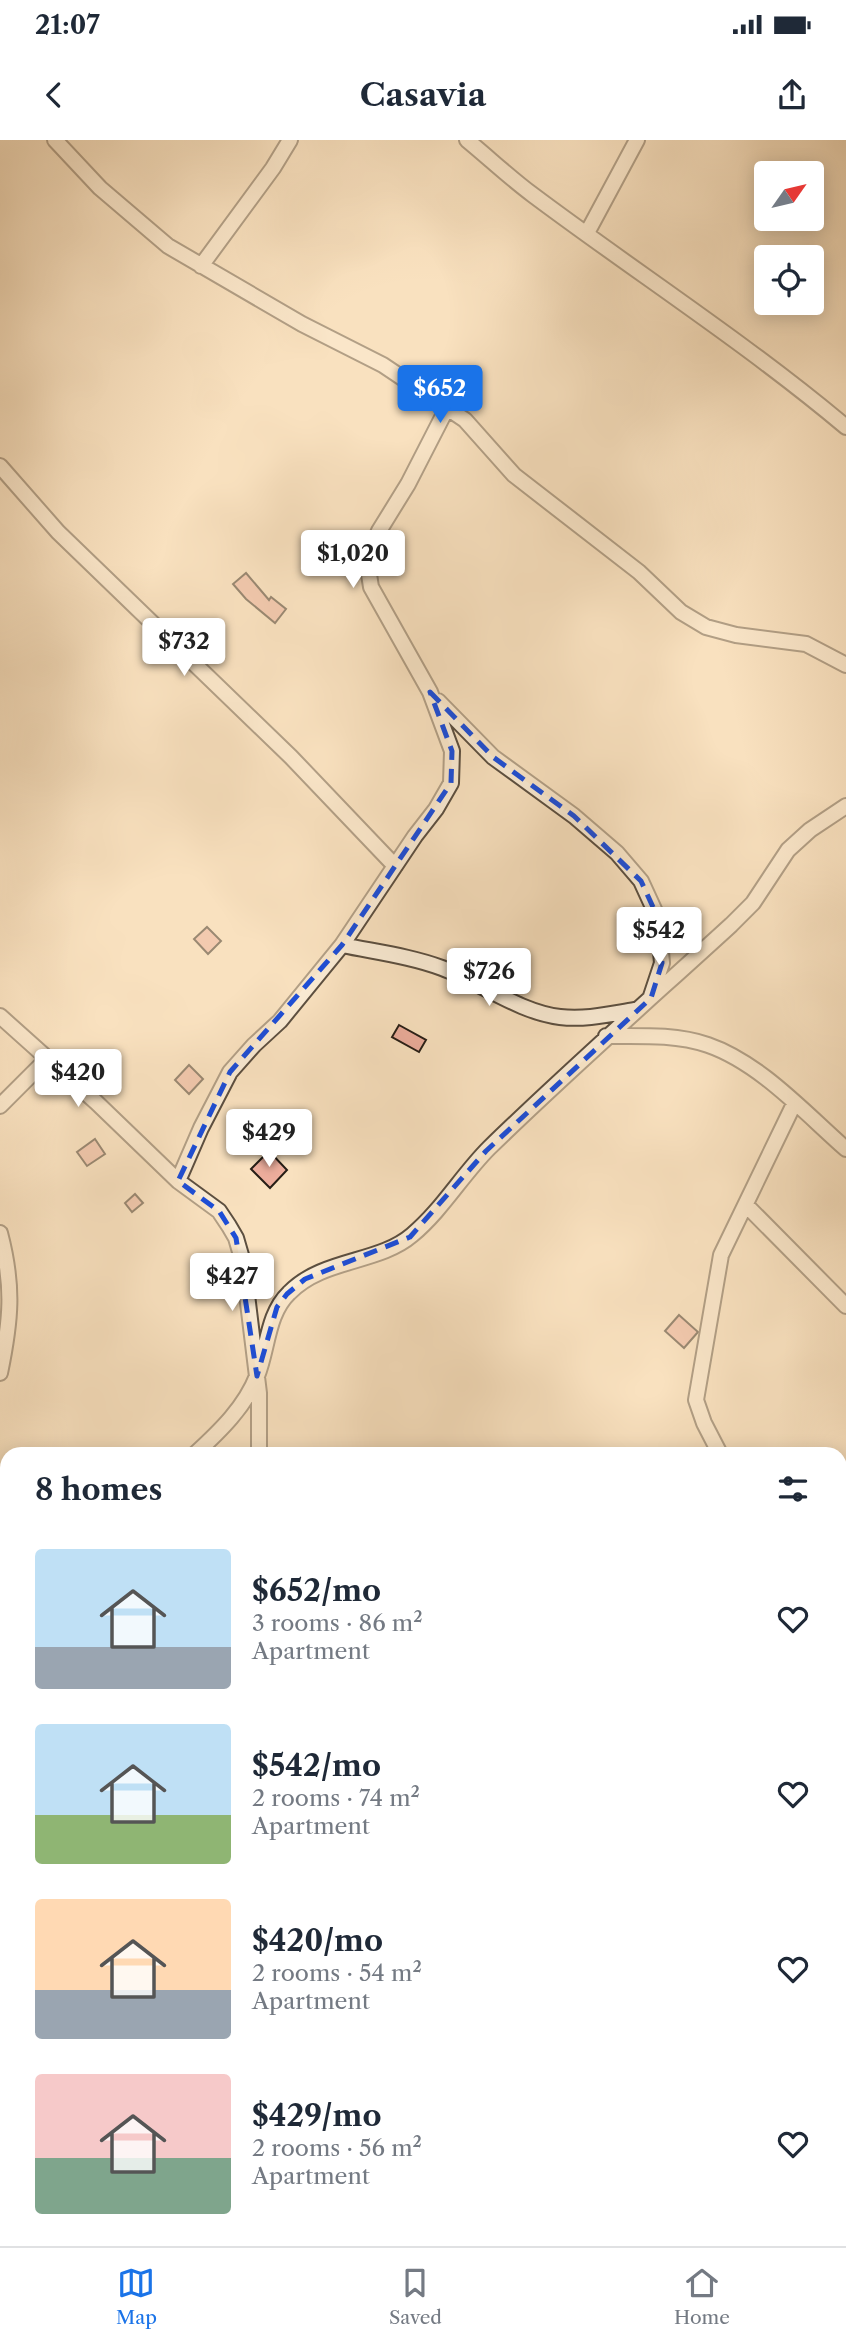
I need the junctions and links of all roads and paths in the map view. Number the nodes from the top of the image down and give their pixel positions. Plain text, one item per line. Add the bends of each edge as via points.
1 (55, 140) edge
2 (290, 140) edge
3 (467, 140) edge
4 (637, 140) edge
5 (587, 233) junction
6 (201, 266) junction
7 (447, 408) junction
8 (846, 427) edge
9 (0, 466) edge
10 (846, 665) edge
11 (430, 692) junction
12 (846, 806) edge
13 (396, 866) junction
14 (342, 945) junction
15 (651, 998) junction
16 (637, 1010) junction
17 (0, 1016) edge
18 (606, 1036) junction
19 (48, 1058) junction
20 (794, 1104) junction
21 (0, 1106) edge
22 (846, 1149) edge
23 (178, 1181) junction
24 (746, 1205) junction
25 (0, 1233) edge
26 (846, 1306) edge
27 (0, 1373) edge
28 (257, 1376) junction
29 (202, 1447) edge
30 (259, 1447) edge
31 (716, 1447) edge

1 - 6 street via 100,188 168,246
2 - 6 street
3 - 5 street
4 - 5 street
5 - 8 street
6 - 7 street via 383,365
7 - 10 street via 465,420 523,483 639,572 681,612 706,627 736,635 806,644
7 - 11 street via 379,531 368,568 371,587
9 - 13 street via 58,532 291,757
11 - 13 street via 452,751 451,783
11 - 15 street via 493,757 574,816 641,881 658,918 662,963
12 - 15 street via 788,850 753,903
13 - 14 street
14 - 16 street via 437,966 558,1017 588,1018
14 - 23 street via 281,1021 230,1072
15 - 16 street
16 - 18 street
17 - 19 street
18 - 20 street via 670,1037 707,1045 741,1059
18 - 28 street via 486,1151 410,1237 305,1279 287,1294 277,1307
19 - 21 street
19 - 23 street
20 - 22 street
20 - 24 street
23 - 28 street via 219,1211 236,1238
24 - 26 street
24 - 31 street via 721,1255 696,1400
25 - 27 street via 10,1283 9,1332
28 - 29 street via 241,1406
28 - 30 street

